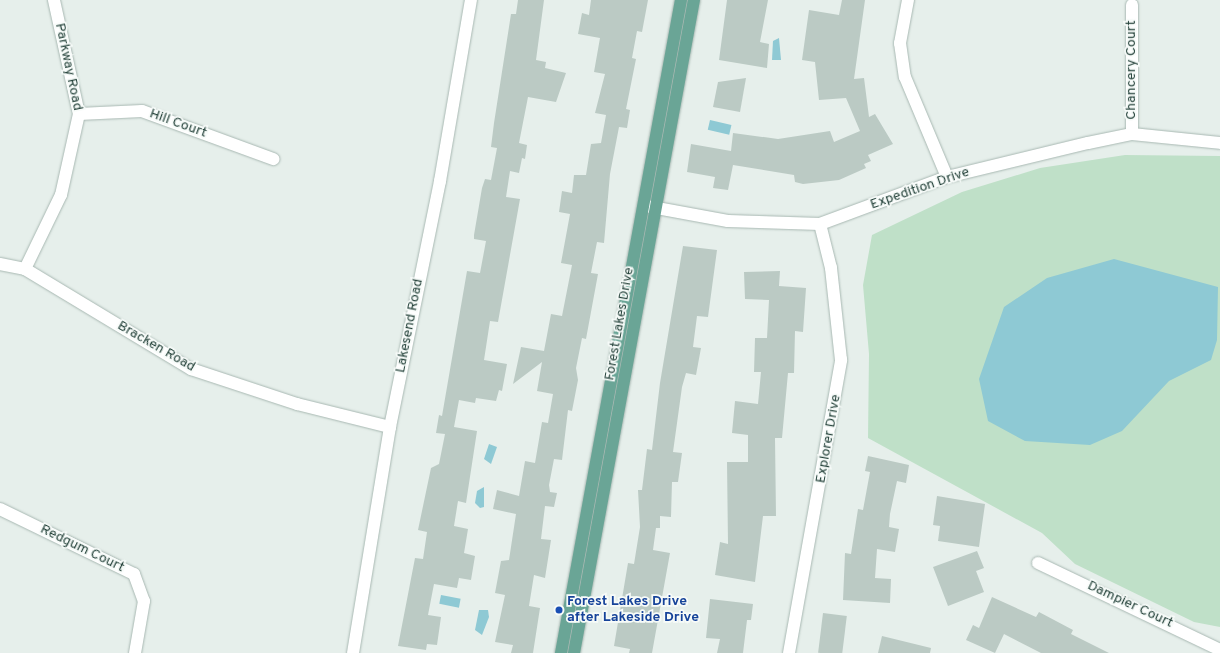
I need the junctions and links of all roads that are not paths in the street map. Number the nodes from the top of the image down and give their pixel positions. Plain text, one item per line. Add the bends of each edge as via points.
1 (54, 0) edge
2 (471, 0) edge
3 (681, 0) edge
4 (694, 0) edge
5 (908, 0) edge
6 (1132, 5) dead end
7 (79, 114) junction
8 (1132, 134) junction
9 (1220, 143) edge
10 (273, 159) dead end
11 (947, 177) junction
12 (643, 205) junction
13 (657, 208) junction
14 (820, 224) junction
15 (0, 264) edge
16 (26, 269) junction
17 (390, 427) junction
18 (0, 510) edge
19 (1038, 563) dead end
20 (1220, 650) edge
21 (135, 653) edge
22 (353, 653) edge
23 (561, 653) edge
24 (574, 653) edge
25 (789, 653) edge

1 - 7 street, Parkway Road
2 - 17 street, Lakesend Road via 440,181
3 - 12 main road, Forest Lakes Drive
4 - 13 main road, Forest Lakes Drive
5 - 11 street via 900,43 905,77
6 - 8 street, Chancery Court
7 - 10 street, Hill Court via 142,111
7 - 16 street, Parkway Road via 61,195
8 - 9 street, Expedition Drive
8 - 11 street, Expedition Drive
11 - 14 street, Expedition Drive
12 - 13 street, Expedition Drive
12 - 23 main road, Forest Lakes Drive
13 - 14 street, Expedition Drive via 728,221
13 - 24 main road, Forest Lakes Drive
14 - 25 street, Explorer Drive via 831,268 842,360
15 - 16 street, Bracken Road
16 - 17 street, Bracken Road via 191,369 297,404
17 - 22 street, Lakesend Road
18 - 21 street, Redgum Court via 134,574 144,601
19 - 20 street, Dampier Court

